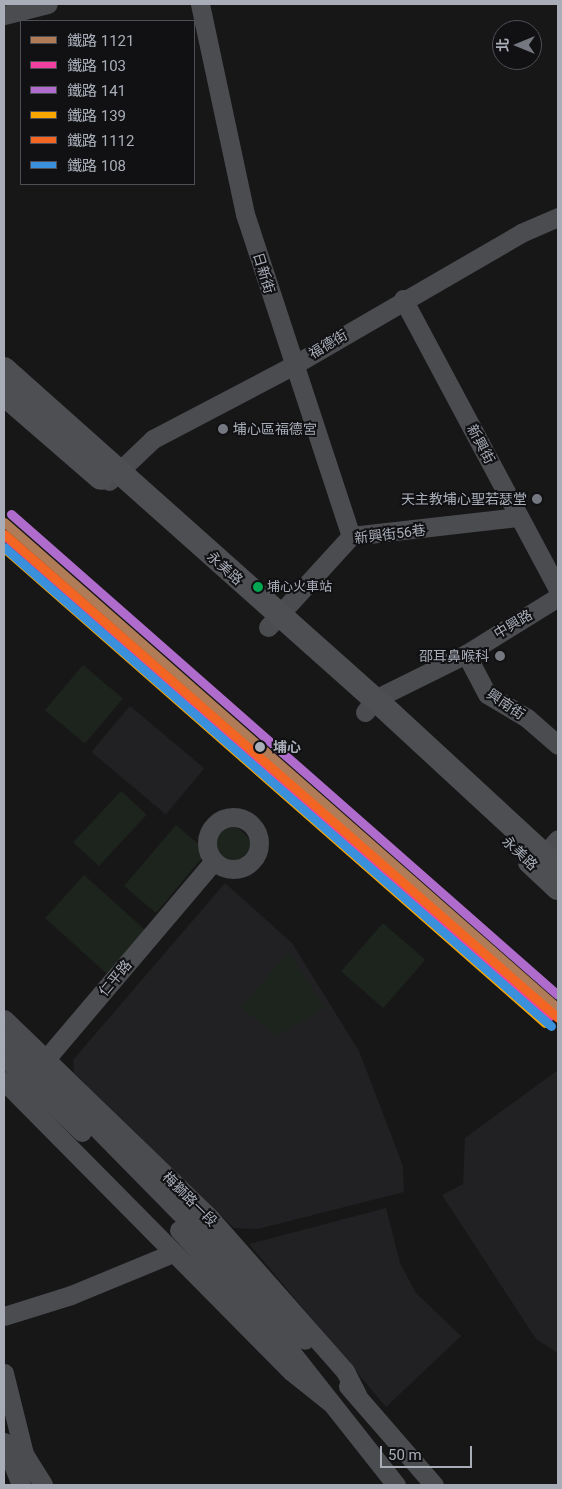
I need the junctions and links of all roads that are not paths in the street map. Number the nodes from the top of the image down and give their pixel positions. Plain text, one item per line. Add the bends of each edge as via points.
1 (48, 4) edge
2 (200, 4) edge
3 (4, 15) edge
4 (558, 217) edge
5 (403, 299) junction
6 (292, 366) junction
7 (4, 369) edge
8 (4, 394) edge
9 (112, 478) junction
10 (519, 517) junction
11 (351, 536) junction
12 (558, 589) edge
13 (558, 597) edge
14 (272, 621) junction
15 (466, 654) junction
16 (370, 705) junction
17 (558, 745) edge
18 (442, 772) junction
19 (554, 854) edge
20 (214, 861) dead end
21 (558, 888) edge
22 (4, 1019) edge
23 (4, 1038) edge
24 (4, 1057) edge
25 (47, 1058) junction
26 (10, 1087) edge
27 (172, 1253) junction
28 (4, 1316) edge
29 (4, 1373) edge
30 (357, 1395) junction
31 (332, 1404) junction
32 (13, 1451) edge
33 (21, 1485) edge
34 (43, 1485) edge
35 (396, 1485) edge
36 (434, 1485) edge

1 - 3 street
2 - 6 street, 日新街 via 245,214
4 - 5 street, 福德街 via 521,233
5 - 6 street, 福德街
5 - 10 street, 新興街
6 - 9 street, 福德街 via 153,439
6 - 11 street, 日新街
7 - 9 main road, 永美路
8 - 9 main road, 永美路
9 - 14 main road, 永美路
10 - 11 street, 新興街56巷
10 - 12 street, 新興街
11 - 14 street, 新興街56巷
13 - 15 street, 中興路
14 - 16 main road, 永美路
15 - 16 street, 中興路
15 - 17 street, 興南街 via 487,694 527,718
16 - 18 main road, 永美路
18 - 19 main road, 永美路
18 - 21 main road, 永美路
20 - 25 street, 仁平路
22 - 25 street, 梅獅路一段
23 - 30 street, 梅獅路一段, bridge via 28,1058
24 - 31 street, 梅獅路一段, bridge via 141,1190 284,1343
25 - 26 street, 仁平路
25 - 30 street, 梅獅路一段 via 210,1218 345,1371
26 - 27 street, 梅獅路一段
27 - 28 street via 71,1295
27 - 31 street, 梅獅路一段 via 291,1371
29 - 32 street
30 - 36 street, 梅獅路一段
31 - 35 street, 梅獅路一段
32 - 33 street
32 - 34 street

